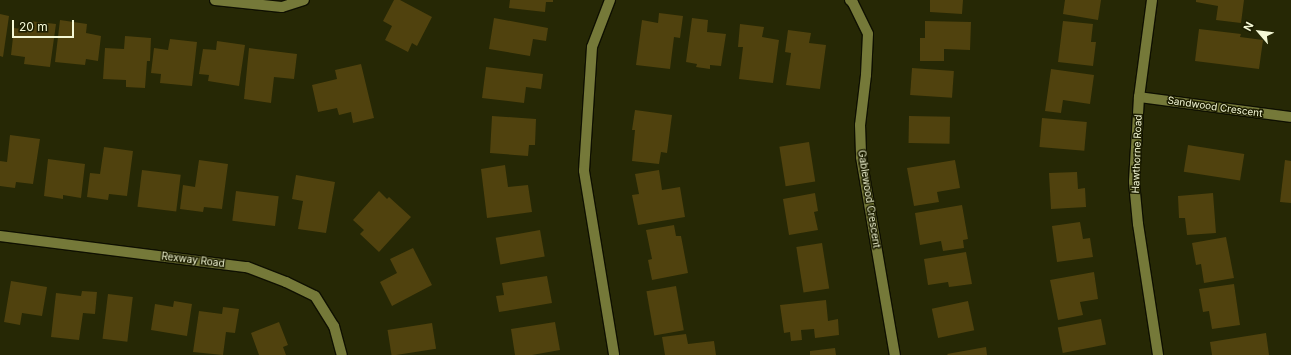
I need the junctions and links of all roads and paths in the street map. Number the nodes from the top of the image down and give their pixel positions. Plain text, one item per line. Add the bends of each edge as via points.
1 (215, 0) edge
2 (304, 0) edge
3 (610, 0) edge
4 (850, 0) edge
5 (1152, 0) edge
6 (1140, 97) junction
7 (1291, 117) edge
8 (0, 236) edge
9 (342, 355) edge
10 (614, 355) edge
11 (895, 355) edge
12 (1158, 355) edge

1 - 2 street via 282,7
3 - 10 street via 592,47 584,171
4 - 11 street, Gablewood Crescent via 868,34 860,125 861,157
5 - 6 street, Hawthorne Road
6 - 7 street, Sandwood Crescent
6 - 12 street, Hawthorne Road via 1134,182
8 - 9 street, Rexway Road via 247,267 314,296 334,326

